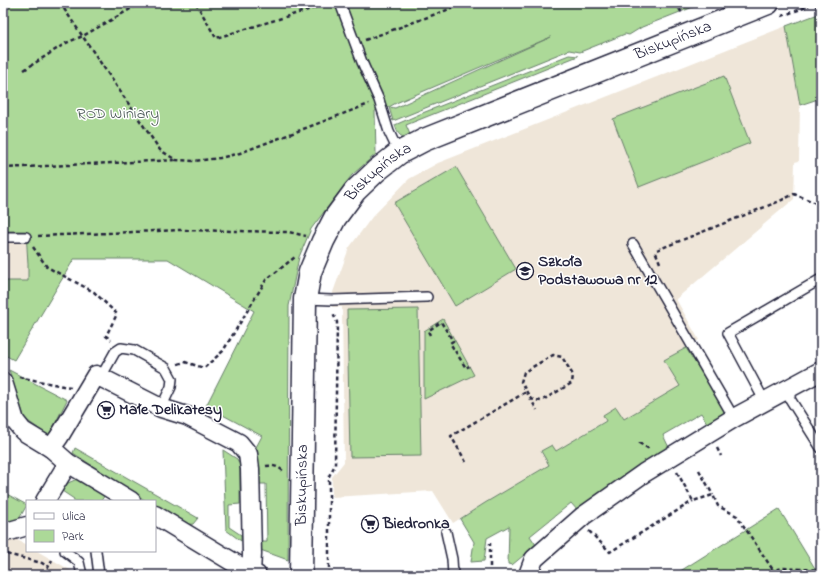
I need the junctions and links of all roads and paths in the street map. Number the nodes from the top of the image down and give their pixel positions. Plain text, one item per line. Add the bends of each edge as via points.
1 (60, 3) edge
2 (141, 3) edge
3 (196, 3) edge
4 (330, 3) edge
5 (340, 3) edge
6 (466, 3) edge
7 (676, 3) edge
8 (815, 3) edge
9 (457, 5) edge
10 (773, 10) edge
11 (682, 13) dead end
12 (83, 36) junction
13 (355, 44) junction
14 (24, 70) dead end
15 (379, 100) junction
16 (398, 154) junction
17 (176, 160) junction
18 (3, 168) edge
19 (821, 205) edge
20 (3, 237) edge
21 (26, 237) junction
22 (323, 241) junction
23 (633, 244) dead end
24 (656, 253) dead end
25 (296, 257) dead end
26 (821, 279) edge
27 (427, 297) dead end
28 (315, 300) junction
29 (430, 335) dead end
30 (121, 348) junction
31 (469, 366) dead end
32 (166, 368) junction
33 (821, 371) edge
34 (11, 379) edge
35 (94, 383) junction
36 (785, 391) junction
37 (526, 392) junction
38 (530, 399) junction
39 (765, 402) junction
40 (161, 408) junction
41 (537, 410) dead end
42 (734, 418) junction
43 (716, 447) dead end
44 (51, 448) junction
45 (821, 448) edge
46 (721, 456) dead end
47 (466, 462) dead end
48 (68, 463) junction
49 (250, 469) junction
50 (699, 470) dead end
51 (676, 471) dead end
52 (286, 474) dead end
53 (713, 495) junction
54 (121, 498) edge
55 (46, 500) edge
56 (693, 501) junction
57 (156, 516) edge
58 (26, 526) edge
59 (585, 526) dead end
60 (3, 531) edge
61 (446, 532) dead end
62 (490, 543) dead end
63 (66, 552) edge
64 (96, 552) edge
65 (3, 560) edge
66 (52, 560) dead end
67 (48, 567) junction
68 (490, 567) dead end
69 (773, 570) junction
70 (821, 570) edge
71 (254, 574) edge
72 (44, 575) edge
73 (82, 575) edge
74 (99, 575) edge
75 (302, 575) edge
76 (329, 575) edge
77 (453, 575) edge
78 (528, 575) edge
79 (764, 575) edge

1 - 12 path
2 - 12 path
3 - 4 path via 216,38
5 - 13 lane
6 - 9 path
7 - 11 path
8 - 10 path
9 - 13 path
10 - 16 street, Biskupińska via 424,140
12 - 14 path via 66,43
12 - 17 path via 160,150
13 - 15 lane
15 - 16 lane
15 - 17 path via 240,153 194,162
16 - 22 street, Biskupińska via 355,191 335,218
17 - 18 path
19 - 24 path via 794,194 657,250
20 - 21 lane
21 - 22 path via 180,230 281,231
21 - 30 path via 47,267 94,292 117,314 106,336
22 - 28 street, Biskupińska via 310,272
23 - 42 lane
25 - 32 path via 266,280 223,351 204,368 185,362
26 - 39 lane via 728,333
27 - 28 lane
28 - 75 street, Biskupińska
28 - 76 path via 337,322 335,465 329,476
29 - 31 path via 428,331 441,322 453,341 450,343 466,368
30 - 32 lane via 134,350
30 - 35 lane via 115,352
32 - 40 lane via 172,379 171,387
33 - 36 street
34 - 35 path via 63,386
34 - 44 street via 15,421 23,431
35 - 40 street
35 - 44 street
36 - 39 street
36 - 45 lane
37 - 38 path
37 - 38 path via 521,382 524,372 553,355 562,357 573,375 572,383 541,401
37 - 47 path via 451,436
38 - 41 path
39 - 42 street
40 - 49 street via 187,416 239,443 248,454
42 - 78 street via 644,473 583,516 534,559
43 - 46 path
44 - 48 street
48 - 54 street
48 - 55 street
49 - 52 path via 270,465 277,466
49 - 71 street
50 - 53 path
51 - 56 path
53 - 56 path
53 - 69 path via 718,506 737,516
56 - 59 path via 610,552
57 - 71 street
58 - 60 street
61 - 77 lane
62 - 68 path
63 - 73 lane via 80,562
64 - 74 lane
65 - 67 path via 7,554
66 - 67 path
67 - 72 path
69 - 70 path
69 - 79 path

